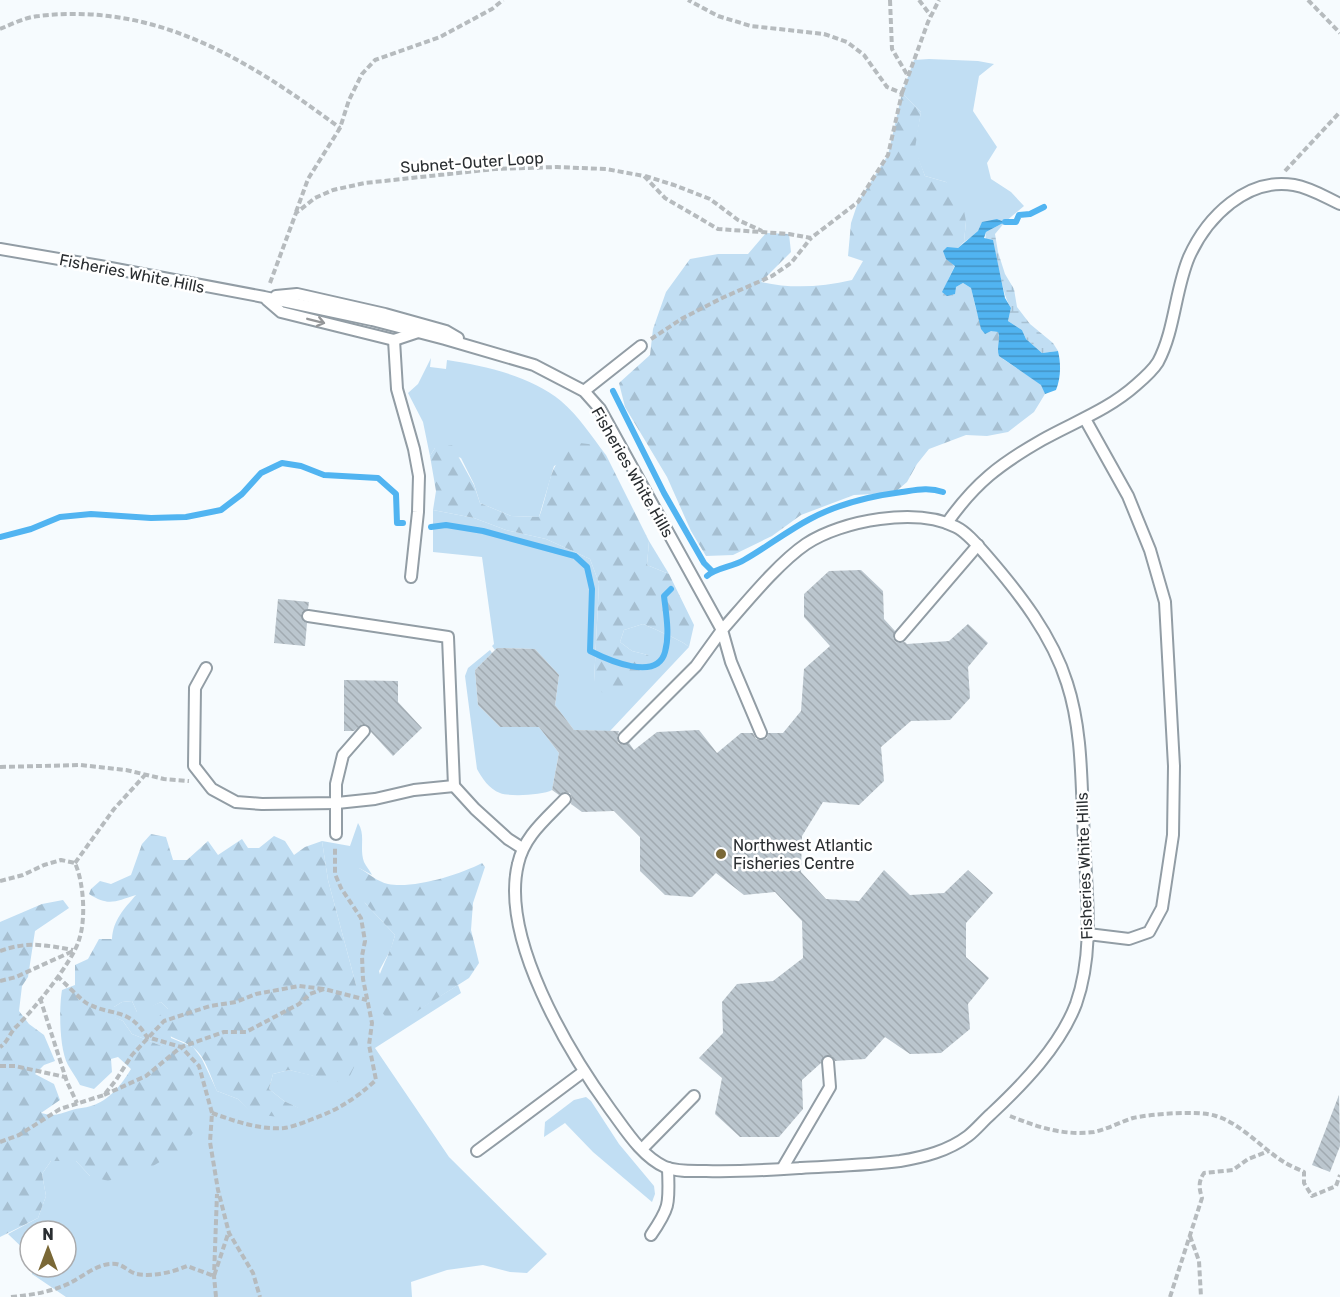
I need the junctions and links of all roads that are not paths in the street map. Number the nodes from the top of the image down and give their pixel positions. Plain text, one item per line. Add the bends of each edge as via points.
1 (1340, 204) edge
2 (0, 249) edge
3 (264, 297) junction
4 (418, 332) junction
5 (394, 340) junction
6 (470, 345) junction
7 (640, 346) road end
8 (584, 392) junction
9 (1085, 419) junction
10 (947, 523) junction
11 (978, 545) junction
12 (411, 577) dead end
13 (308, 616) dead end
14 (722, 630) junction
15 (900, 636) dead end
16 (206, 668) dead end
17 (364, 731) dead end
18 (761, 733) dead end
19 (624, 738) dead end
20 (454, 786) junction
21 (565, 800) dead end
22 (337, 803) junction
23 (336, 834) road end
24 (522, 848) junction
25 (1088, 934) junction
26 (828, 1062) dead end
27 (583, 1072) junction
28 (694, 1096) dead end
29 (642, 1149) junction
30 (477, 1151) dead end
31 (668, 1168) junction
32 (782, 1169) junction
33 (651, 1235) dead end

1 - 9 lane via 1316,191 1273,184 1251,190 1233,201 1200,236 1189,258 1157,363 1136,386
2 - 3 lane, Fisheries White Hills
3 - 4 lane, Fisheries White Hills
3 -> 5 lane, Fisheries White Hills via 281,312
3 - 6 lane, Fisheries White Hills via 297,294 386,314 446,331
4 - 5 lane
4 - 6 lane, Fisheries White Hills
5 - 12 lane via 397,389 419,476
6 - 8 lane, Fisheries White Hills via 534,365
7 - 8 lane
8 - 14 lane, Fisheries White Hills via 600,409
9 - 10 lane via 1043,439 992,472 972,489
9 - 25 lane via 1128,496 1165,602 1174,766 1173,835 1162,908 1149,932 1129,939
10 - 11 lane, Fisheries White Hills
10 - 14 lane, Fisheries White Hills via 886,518 829,532 788,559
11 - 15 lane
11 - 25 lane, Fisheries White Hills via 1037,622 1067,683 1077,724
13 - 20 lane via 448,637
14 - 18 lane
14 - 19 lane, Fisheries White Hills via 696,666
16 - 22 lane via 195,688 194,766 212,789 236,802
17 - 22 lane via 343,755 336,784
20 - 22 lane
20 - 24 lane
21 - 24 lane, Fisheries White Hills via 534,830
22 - 23 lane
24 - 27 lane, Fisheries White Hills via 516,888 525,946 549,1010
25 - 32 lane, Fisheries White Hills via 1084,973 1067,1026 1038,1065 968,1136 926,1157
26 - 32 lane via 830,1087
27 - 29 lane, Fisheries White Hills
27 - 30 lane
28 - 29 lane
29 - 31 lane, Fisheries White Hills via 653,1161
31 - 32 lane, Fisheries White Hills via 737,1172
31 - 33 lane via 666,1214

